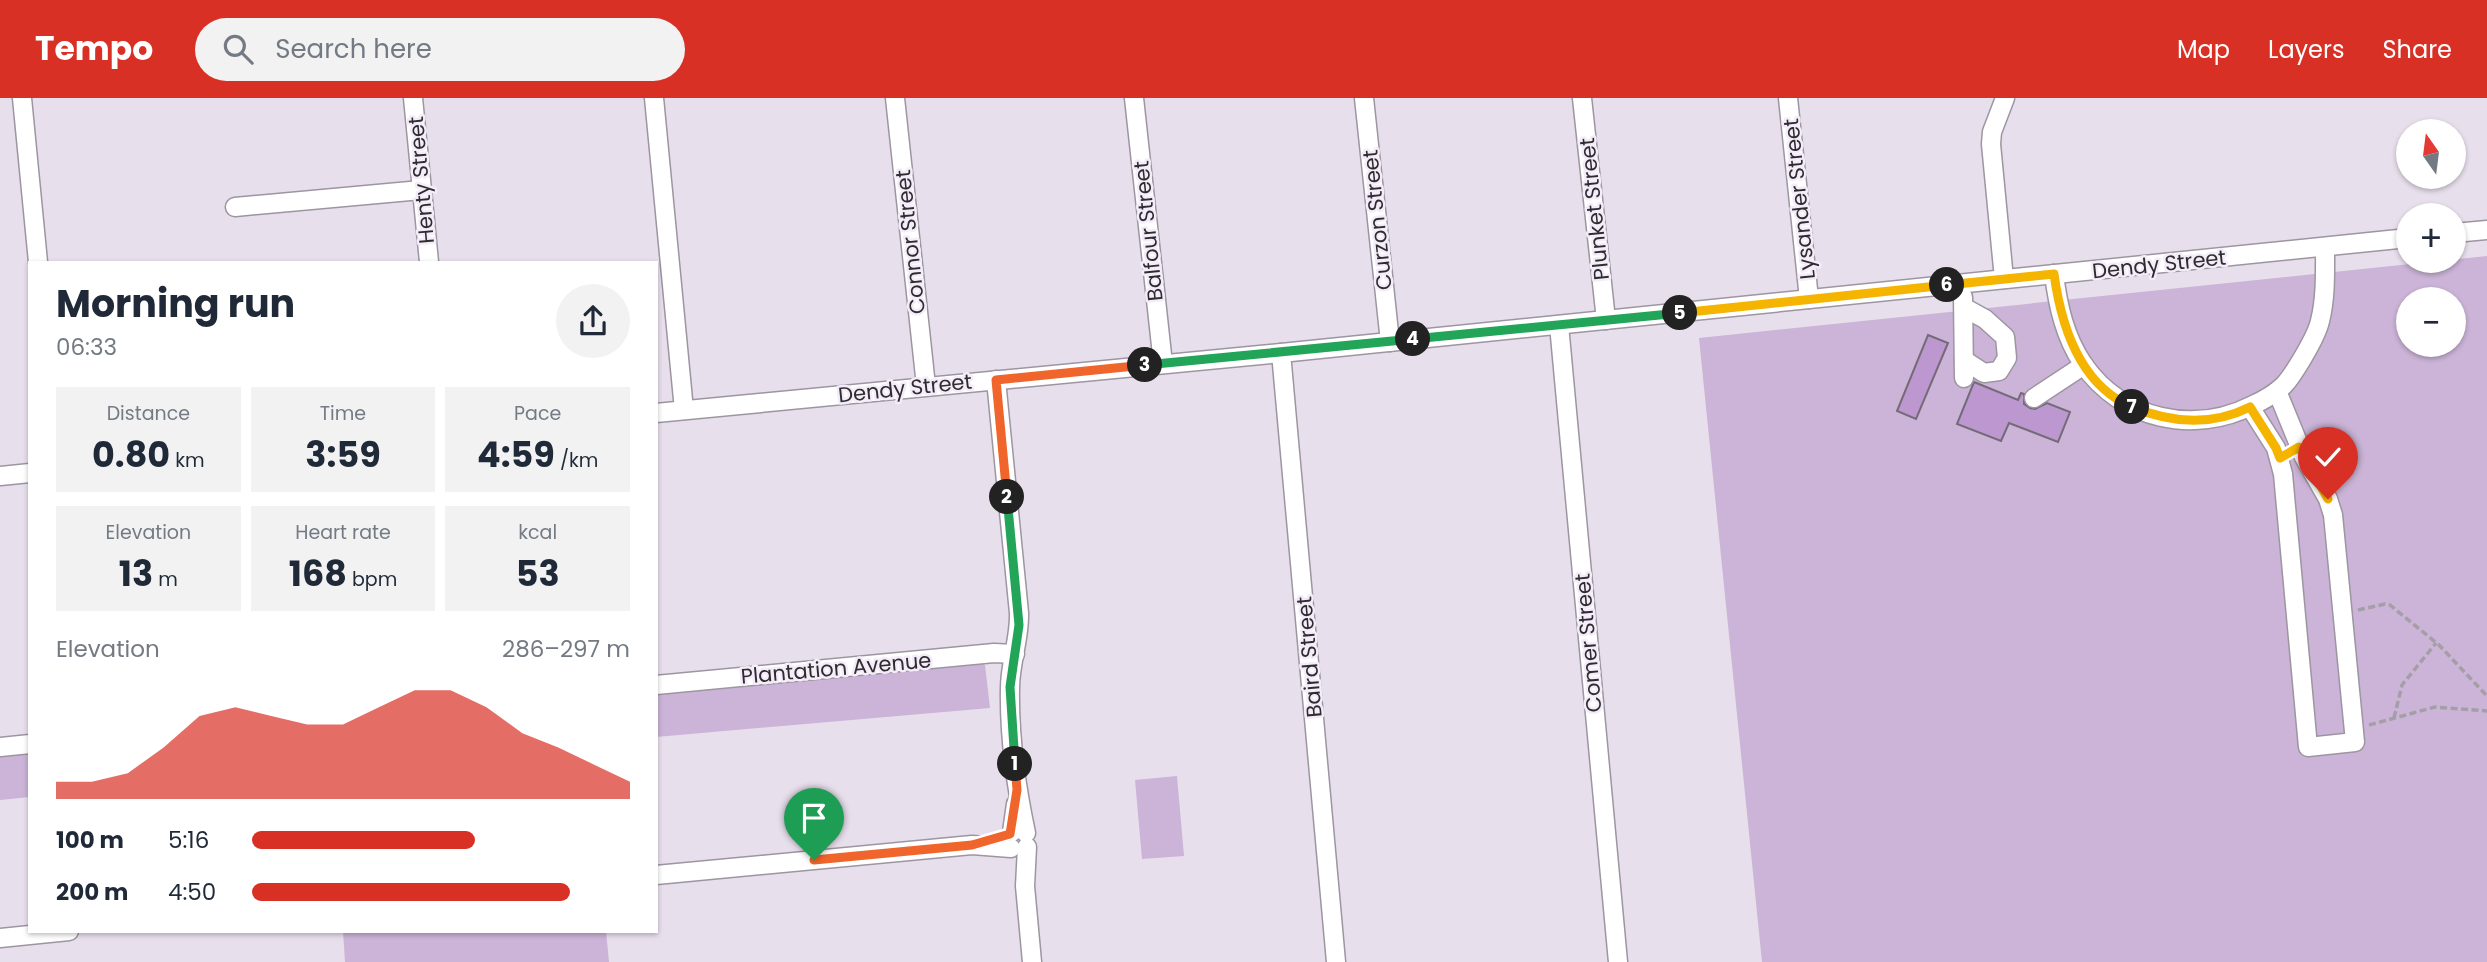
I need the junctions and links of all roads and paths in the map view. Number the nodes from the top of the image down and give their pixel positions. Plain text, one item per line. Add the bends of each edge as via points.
1 (22, 98) edge
2 (413, 98) edge
3 (654, 98) edge
4 (895, 98) edge
5 (1134, 98) edge
6 (1364, 98) edge
7 (1582, 98) edge
8 (1788, 98) edge
9 (2005, 98) edge
10 (421, 190) junction
11 (235, 207) dead end
12 (2487, 230) edge
13 (2466, 232) edge
14 (2396, 239) edge
15 (2325, 247) junction
16 (38, 261) edge
17 (429, 261) edge
18 (2054, 274) junction
19 (2004, 279) junction
20 (1962, 284) junction
21 (1809, 299) junction
22 (1965, 308) junction
23 (1606, 320) junction
24 (1559, 325) junction
25 (1390, 342) junction
26 (1281, 353) junction
27 (1163, 364) junction
28 (2084, 365) junction
29 (996, 380) junction
30 (926, 386) junction
31 (2277, 391) junction
32 (2034, 398) dead end
33 (2250, 407) junction
34 (684, 410) junction
35 (658, 413) edge
36 (2299, 447) junction
37 (2280, 458) junction
38 (28, 473) edge
39 (0, 476) edge
40 (2342, 612) junction
41 (2436, 643) junction
42 (1015, 654) junction
43 (658, 685) edge
44 (2487, 696) edge
45 (2487, 711) edge
46 (2394, 718) junction
47 (2374, 724) dead end
48 (28, 744) edge
49 (0, 747) edge
50 (1017, 841) junction
51 (658, 875) edge
52 (49, 933) edge
53 (0, 938) edge
54 (1032, 962) edge
55 (1336, 962) edge
56 (1618, 962) edge

1 - 16 street
2 - 10 street, Henty Street
3 - 34 street
4 - 30 street, Connor Street
5 - 27 street, Balfour Street
6 - 25 street, Curzon Street
7 - 23 street, Plunket Street
8 - 21 street, Lysander Street
9 - 19 street via 1991,144
10 - 11 street
10 - 17 street, Henty Street
12 - 13 street
14 - 15 street, Dendy Street
15 - 18 street, Dendy Street
15 - 31 street via 2320,323 2299,364
18 - 19 street, Dendy Street
18 - 28 street via 2063,322
19 - 20 street, Dendy Street
20 - 21 street, Dendy Street
20 - 22 street
21 - 23 street, Dendy Street
22 - 22 street via 1964,369 1999,371 2007,358 2005,337
23 - 24 street, Dendy Street
24 - 25 street, Dendy Street
24 - 56 street, Comer Street
25 - 26 street, Dendy Street
26 - 27 street, Dendy Street
26 - 55 street, Baird Street
27 - 29 street, Dendy Street
28 - 32 street
28 - 33 street via 2115,397 2153,415 2200,421
29 - 30 street, Dendy Street
29 - 42 street via 1019,613
30 - 34 street, Dendy Street
31 - 33 street
31 - 36 street
33 - 37 street
34 - 35 street, Dendy Street
36 - 37 street
36 - 40 street via 2333,515
37 - 40 street via 2308,747 2354,741
38 - 39 street
40 - 41 path via 2385,604
41 - 44 path
41 - 46 path via 2402,685
42 - 43 street, Plantation Avenue
42 - 50 street via 1010,687
45 - 46 path via 2435,707
46 - 47 path
48 - 49 street
50 - 51 street
50 - 54 street
52 - 53 street

